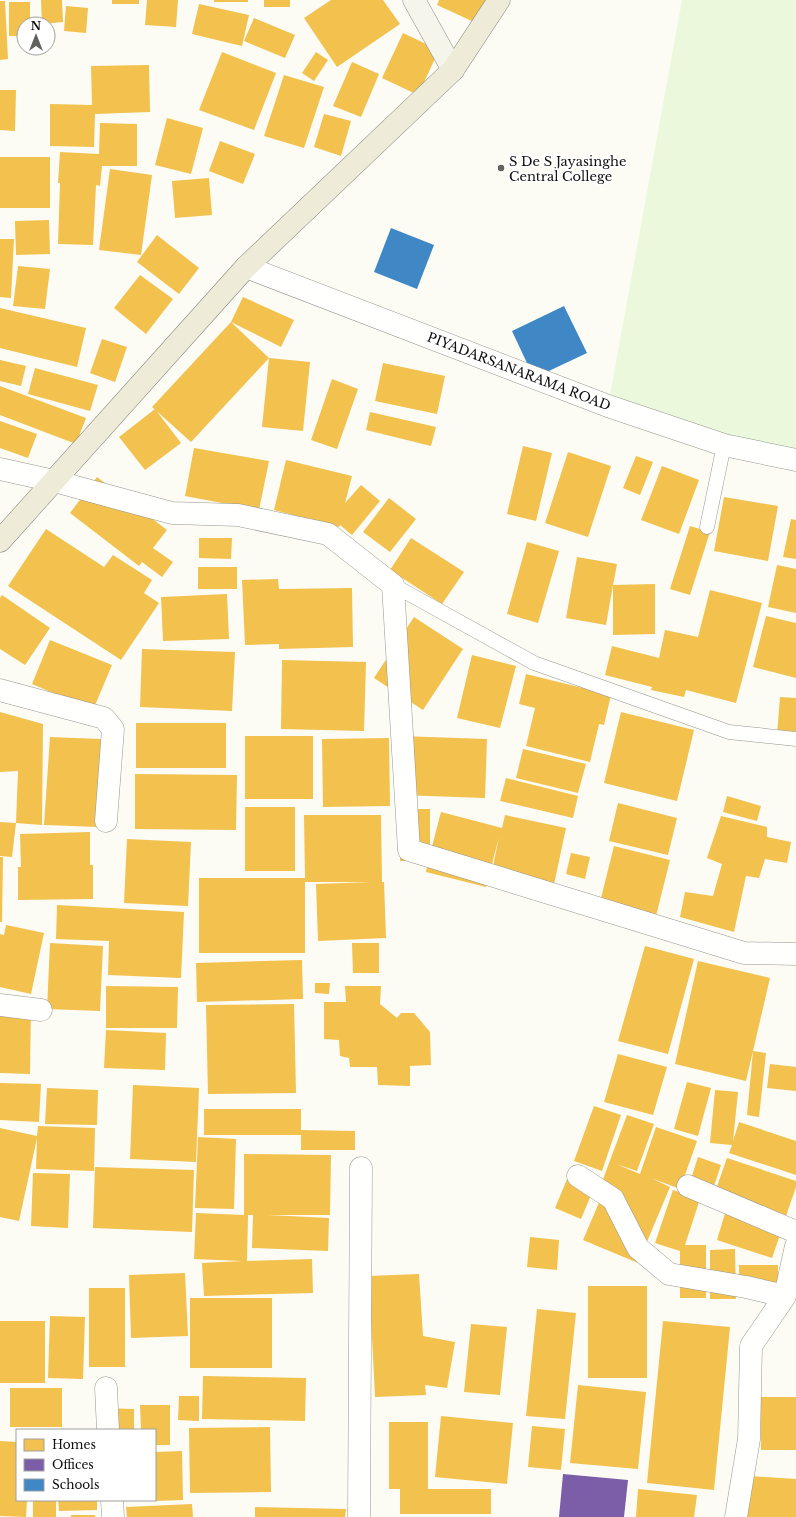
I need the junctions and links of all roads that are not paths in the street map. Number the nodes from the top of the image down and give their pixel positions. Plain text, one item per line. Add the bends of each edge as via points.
1 (414, 0) edge
2 (499, 0) edge
3 (453, 70) junction
4 (246, 267) junction
5 (724, 445) junction
6 (796, 460) edge
7 (0, 469) edge
8 (54, 481) junction
9 (707, 527) dead end
10 (0, 540) edge
11 (393, 585) junction
12 (0, 690) edge
13 (796, 739) edge
14 (106, 821) dead end
15 (796, 954) edge
16 (0, 1005) edge
17 (41, 1010) dead end
18 (361, 1168) dead end
19 (578, 1176) dead end
20 (688, 1186) dead end
21 (796, 1232) edge
22 (796, 1246) edge
23 (785, 1296) junction
24 (106, 1388) dead end
25 (108, 1429) edge
26 (112, 1501) edge
27 (112, 1517) edge
28 (359, 1517) edge
29 (736, 1517) edge

1 - 3 street
2 - 3 main road
3 - 4 main road
4 - 5 street, PIYADARSANARAMA ROAD via 608,406
4 - 8 main road
5 - 6 street, PIYADARSANARAMA ROAD
5 - 9 lane
7 - 8 street
8 - 10 main road
8 - 11 street via 172,513 238,515 328,534
11 - 13 lane via 534,663 729,732
11 - 15 street via 409,850 744,952
12 - 14 street via 104,718 113,729
16 - 17 street
18 - 28 street
19 - 23 street via 613,1199 638,1248 669,1274
20 - 21 street
22 - 23 street
23 - 29 street via 751,1346 749,1439
24 - 25 street
26 - 27 street

